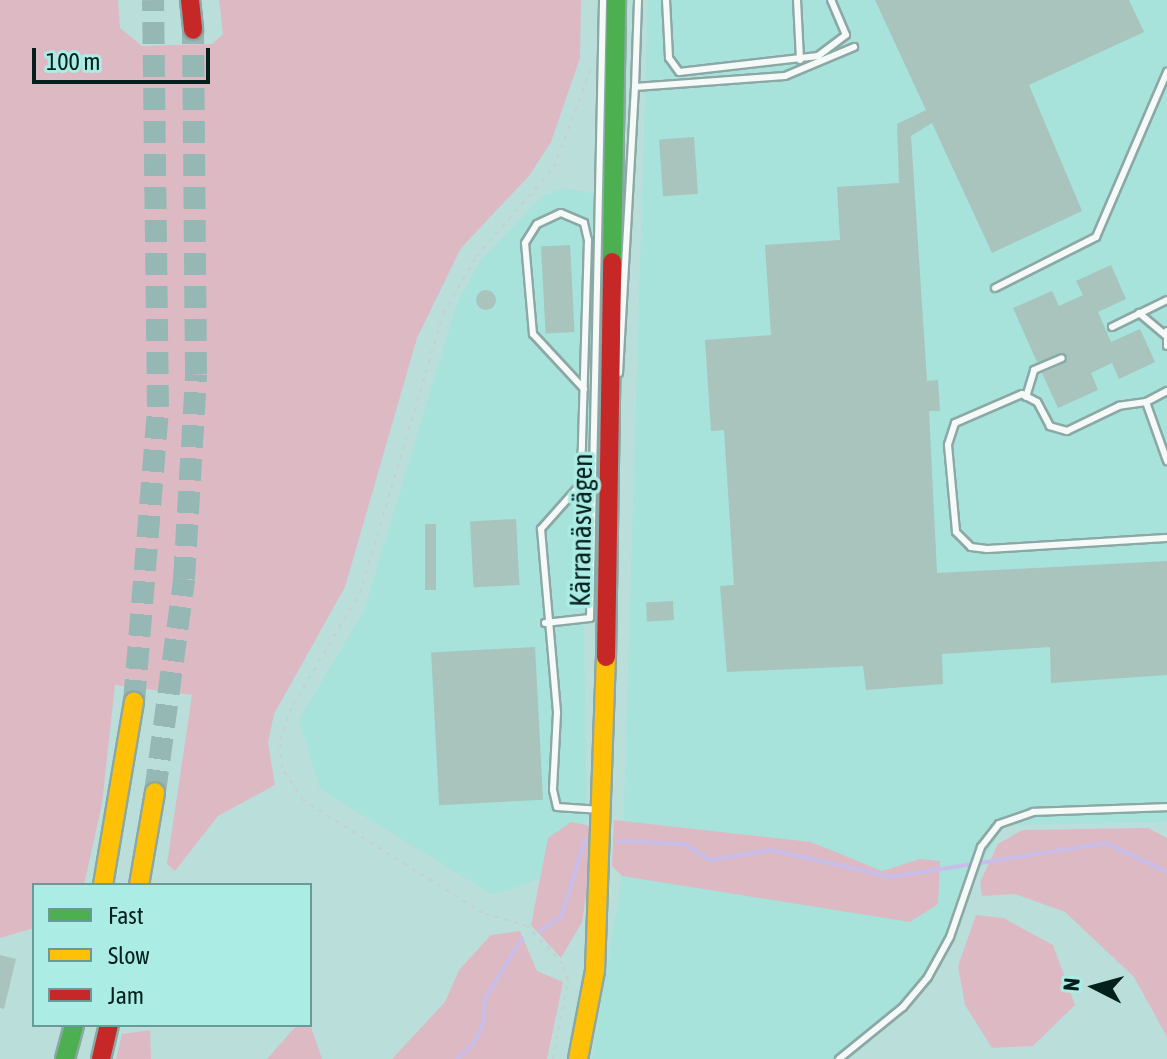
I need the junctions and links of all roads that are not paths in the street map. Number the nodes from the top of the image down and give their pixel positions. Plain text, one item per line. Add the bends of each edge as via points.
1 (190, 0) edge
2 (603, 0) edge
3 (616, 0) edge
4 (638, 0) edge
5 (666, 0) edge
6 (797, 0) edge
7 (831, 0) edge
8 (193, 30) tunnel mouth
9 (854, 47) dead end
10 (800, 60) junction
11 (1167, 72) edge
12 (635, 87) junction
13 (995, 288) dead end
14 (1167, 300) edge
15 (1139, 313) junction
16 (1112, 327) dead end
17 (1166, 333) edge
18 (1167, 346) edge
19 (1062, 358) dead end
20 (584, 389) junction
21 (1167, 391) edge
22 (1026, 397) junction
23 (1146, 402) junction
24 (1167, 461) edge
25 (1167, 538) edge
26 (608, 584) junction
27 (545, 623) junction
28 (134, 702) tunnel mouth
29 (155, 792) tunnel mouth
30 (1167, 807) edge
31 (604, 810) junction
32 (103, 883) edge
33 (139, 883) edge
34 (73, 1027) edge
35 (109, 1027) edge
36 (65, 1059) edge
37 (101, 1059) edge
38 (578, 1059) edge
39 (839, 1059) edge

1 - 8 main road
2 - 27 lane via 590,618
3 - 26 main road, Kärranäsvägen
4 - 12 lane
5 - 10 lane via 669,58 679,72
6 - 10 lane
7 - 10 lane via 846,35 843,43
9 - 12 lane via 785,76
11 - 13 lane via 1096,237
12 - 26 lane via 615,567
14 - 15 lane
15 - 16 lane
15 - 17 lane
17 - 18 lane
19 - 22 lane via 1034,370
20 - 20 lane via 588,240 584,223 561,213 537,224 525,243 533,334
20 - 27 lane via 580,485 541,529
21 - 23 lane
22 - 23 lane via 1037,402 1050,426 1067,431 1119,406
22 - 25 lane via 1009,398 955,423 949,434 956,532 963,542 987,549
23 - 24 lane
26 - 31 main road, Kärranäsvägen
27 - 31 lane via 557,713 557,807
28 - 32 main road
29 - 33 main road
30 - 39 lane via 1033,812 999,824 981,847 939,960 917,992
31 - 38 main road, Kärranäsvägen via 595,971
34 - 36 main road
35 - 37 main road

